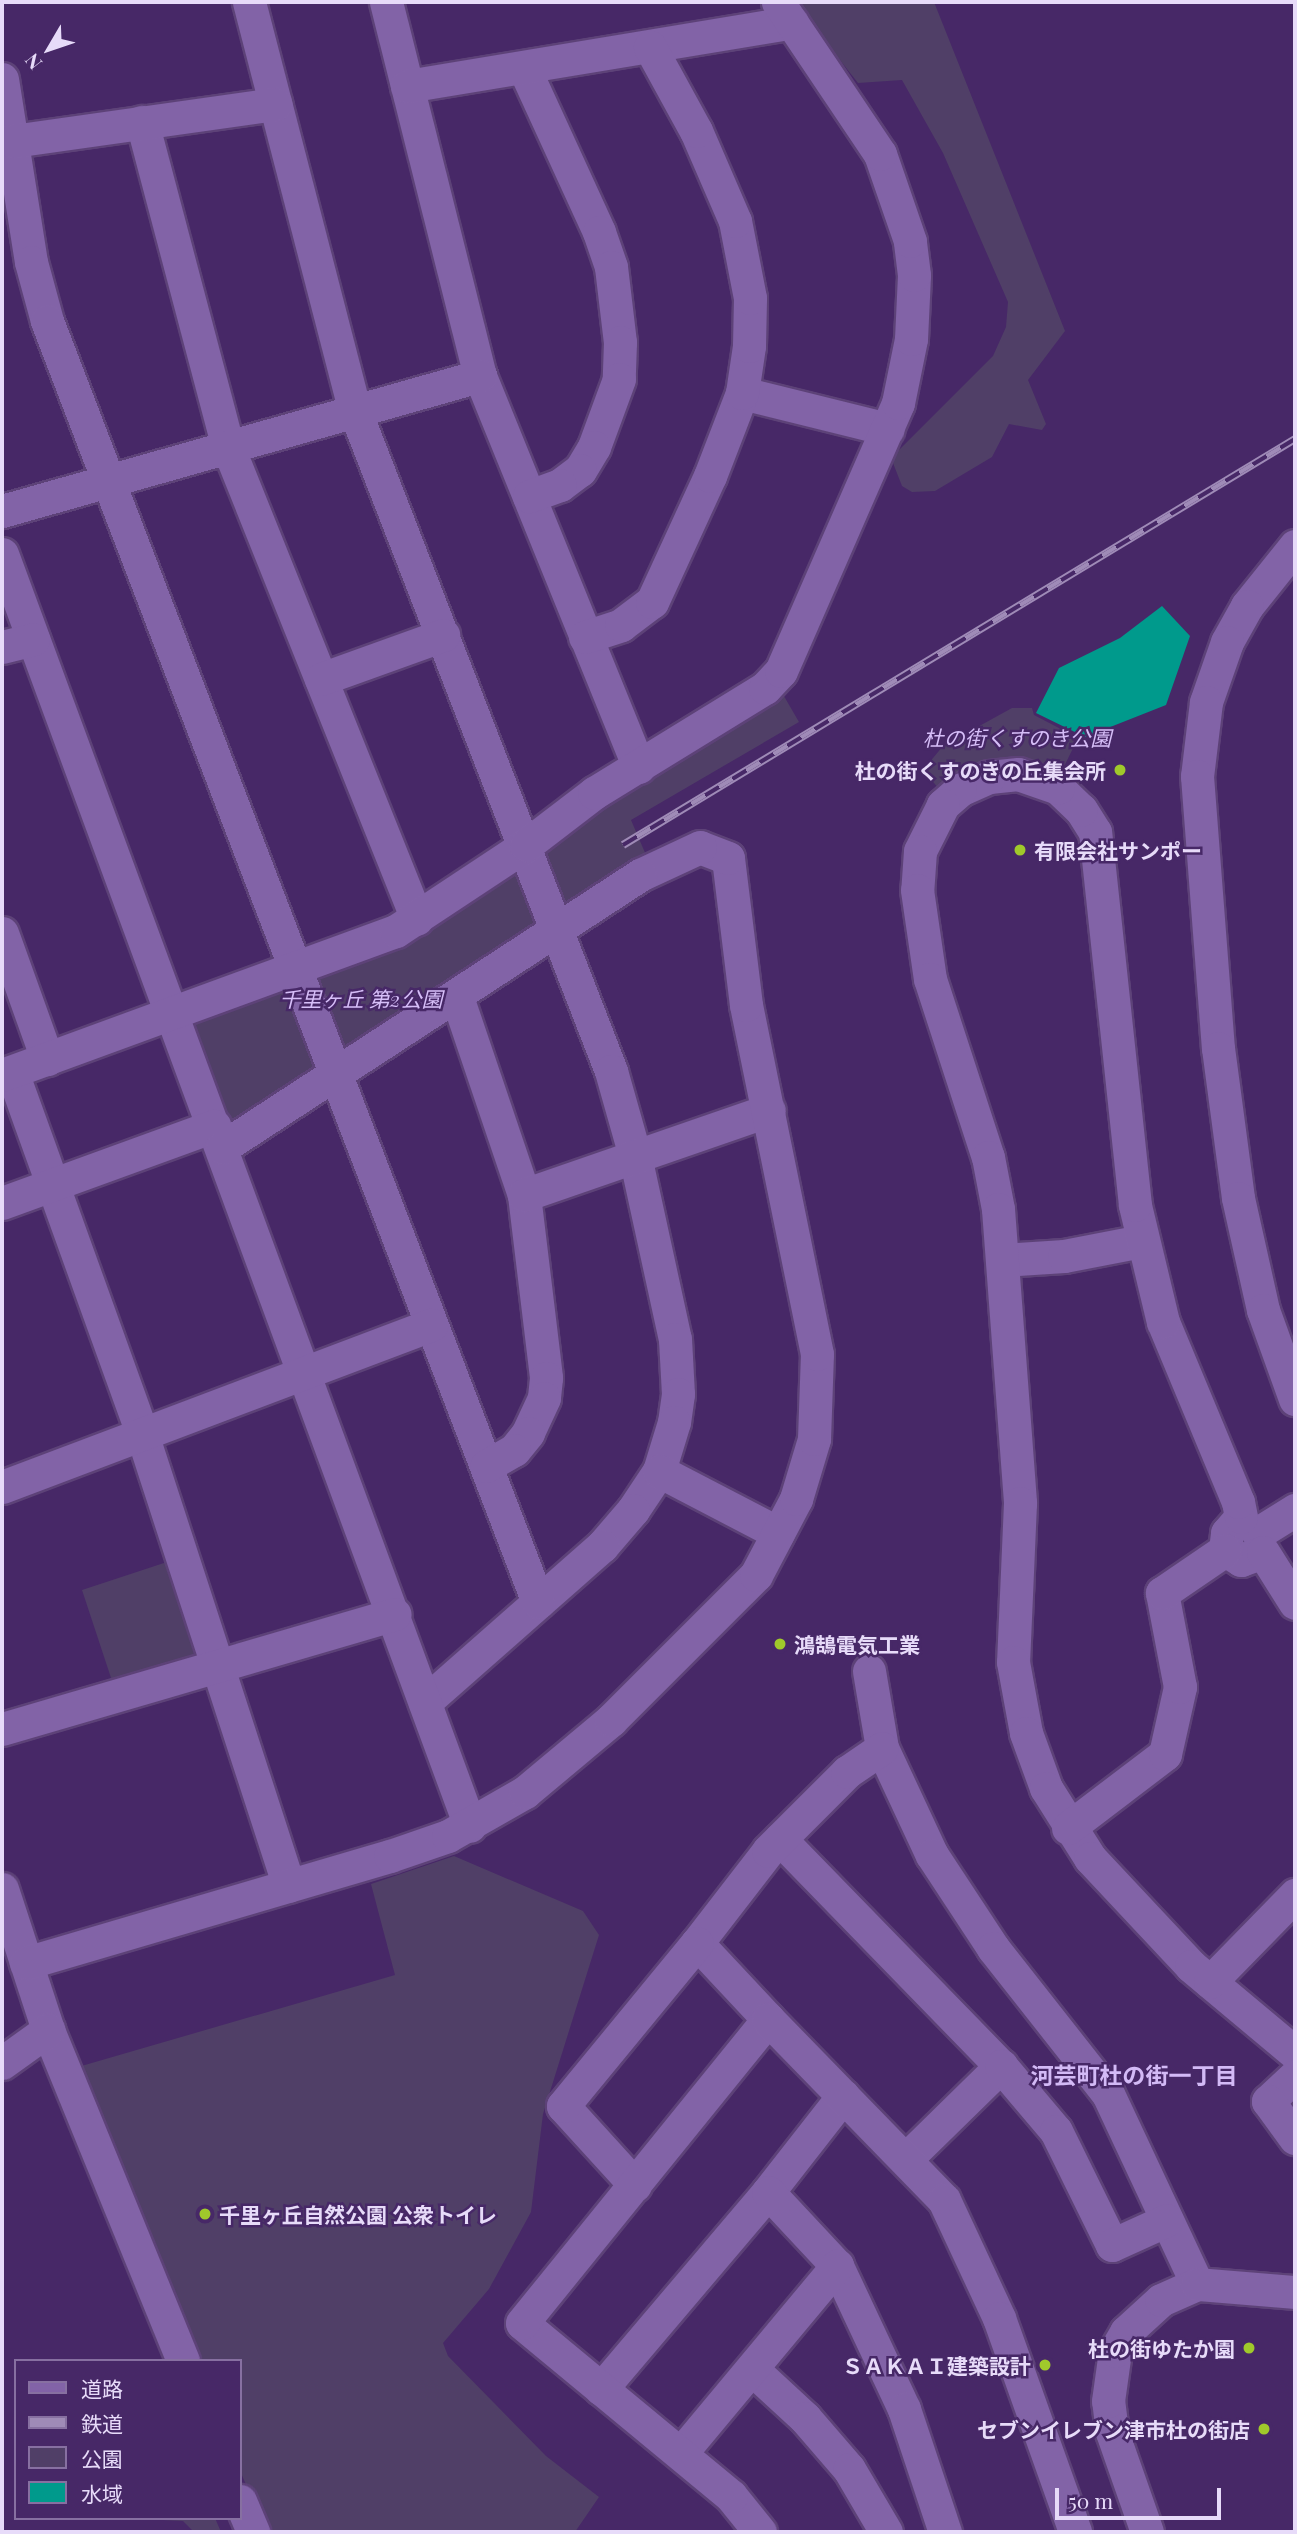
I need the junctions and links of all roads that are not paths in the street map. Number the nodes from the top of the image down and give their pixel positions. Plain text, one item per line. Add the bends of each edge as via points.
1 (249, 2) edge
2 (386, 2) edge
3 (785, 12) edge
4 (650, 47) junction
5 (524, 68) junction
6 (2, 79) edge
7 (407, 86) junction
8 (275, 104) junction
9 (142, 122) junction
10 (12, 141) junction
11 (480, 376) junction
12 (742, 393) junction
13 (355, 411) junction
14 (888, 429) junction
15 (228, 447) junction
16 (109, 481) junction
17 (528, 496) junction
18 (2, 512) edge
19 (1295, 546) edge
20 (2, 554) edge
21 (443, 635) junction
22 (585, 637) junction
23 (33, 639) junction
24 (2, 647) edge
25 (321, 679) junction
26 (639, 767) junction
27 (526, 845) junction
28 (417, 919) junction
29 (559, 929) junction
30 (2, 933) edge
31 (295, 967) junction
32 (457, 997) junction
33 (172, 1014) junction
34 (47, 1059) junction
35 (7, 1073) edge
36 (334, 1073) junction
37 (769, 1110) junction
38 (218, 1137) junction
39 (635, 1156) junction
40 (52, 1186) junction
41 (524, 1195) junction
42 (2, 1203) edge
43 (1142, 1241) junction
44 (1002, 1260) junction
45 (431, 1325) junction
46 (305, 1373) junction
47 (1295, 1399) edge
48 (142, 1434) junction
49 (486, 1466) junction
50 (659, 1471) junction
51 (2, 1487) edge
52 (1295, 1510) edge
53 (778, 1533) junction
54 (1254, 1534) junction
55 (538, 1602) junction
56 (1295, 1603) edge
57 (394, 1614) junction
58 (217, 1666) junction
59 (869, 1671) dead end
60 (425, 1702) junction
61 (2, 1729) edge
62 (882, 1748) junction
63 (470, 1826) junction
64 (1068, 1828) junction
65 (779, 1839) junction
66 (289, 1886) junction
67 (2, 1889) edge
68 (1295, 1895) edge
69 (697, 1942) junction
70 (15, 1949) edge
71 (1210, 1982) junction
72 (768, 2019) junction
73 (48, 2029) junction
74 (1295, 2053) edge
75 (2, 2063) edge
76 (1001, 2066) junction
77 (1295, 2076) edge
78 (843, 2096) junction
79 (1295, 2138) edge
80 (907, 2158) junction
81 (635, 2185) junction
82 (768, 2192) junction
83 (1167, 2220) junction
84 (837, 2266) junction
85 (1197, 2284) junction
86 (1295, 2291) edge
87 (182, 2359) edge
88 (753, 2370) junction
89 (601, 2389) junction
90 (681, 2453) junction
91 (242, 2506) edge
92 (253, 2532) edge
93 (760, 2532) edge
94 (886, 2532) edge
95 (945, 2532) edge
96 (1074, 2532) edge
97 (1147, 2532) edge

1 - 8 street
2 - 7 street
3 - 4 street
3 - 14 street via 880,154 910,241 911,339
4 - 5 street
4 - 12 street via 696,131 735,220 750,298
5 - 7 street
5 - 17 street via 599,232 611,267 620,342 619,379 594,447 580,470 560,485
6 - 10 street
7 - 11 street
8 - 9 street
8 - 13 street
9 - 10 street
9 - 15 street
10 - 16 street via 31,262 47,321
11 - 13 street
11 - 17 street
12 - 14 street
12 - 22 street via 652,602 621,625
13 - 15 street
13 - 21 street
14 - 26 street via 781,671 765,688
15 - 16 street
15 - 25 street
16 - 18 street
16 - 31 street
17 - 22 street
19 - 47 street via 1247,606 1227,642 1206,702 1196,776 1218,1048 1238,1198 1263,1310
20 - 23 street
21 - 25 street
21 - 27 street
22 - 26 street
23 - 24 street
23 - 33 street
25 - 28 street
26 - 27 street via 594,793
27 - 28 street
27 - 29 street
28 - 31 street via 397,931
29 - 32 street
29 - 37 street via 640,875 699,847 728,858 746,1004
29 - 39 street via 611,1071
30 - 34 street
31 - 33 street
31 - 36 street
32 - 36 street
32 - 41 street
33 - 34 street
33 - 38 street
34 - 35 street
35 - 40 street
36 - 38 street
36 - 45 street
37 - 39 street
37 - 53 street via 817,1354 816,1431 796,1499
38 - 40 street
38 - 46 street
39 - 41 street
39 - 50 street via 678,1370 674,1422
40 - 42 street
40 - 48 street
41 - 49 street via 547,1378 544,1398 528,1433 514,1450
43 - 44 street via 1064,1256
43 - 44 street via 1126,1150 1095,832 1058,788 1018,774 1003,775 973,782 943,805 920,851 917,890 930,979 994,1183
43 - 54 street via 1163,1322
44 - 64 street via 1020,1503 1013,1662 1026,1733 1046,1788
45 - 46 street
45 - 49 street
46 - 48 street
46 - 57 street
48 - 51 street
48 - 58 street
49 - 55 street
50 - 53 street
50 - 55 street via 602,1546
52 - 54 street
53 - 63 street via 757,1576 696,1640 564,1763
54 - 56 street
54 - 64 street via 1241,1560 1225,1550 1162,1593 1180,1687 1165,1754
55 - 60 street
57 - 58 street
57 - 60 street
58 - 61 street
58 - 66 street
59 - 62 street
60 - 63 street
62 - 65 street via 847,1772
62 - 83 street via 952,1892 1108,2094
63 - 66 street
64 - 71 street via 1108,1878
65 - 69 street
65 - 76 street
66 - 70 street
67 - 70 street
68 - 71 street
69 - 72 street
69 - 81 street via 563,2106
70 - 73 street
71 - 74 street
72 - 78 street
72 - 81 street
73 - 75 street
73 - 87 street
76 - 80 street
76 - 83 street via 1056,2131 1112,2245
77 - 79 street via 1268,2101
78 - 80 street
78 - 82 street
80 - 96 street via 944,2200 999,2318
81 - 89 street via 522,2323
82 - 84 street
82 - 89 street
83 - 85 street
84 - 88 street
84 - 95 street via 904,2409
85 - 86 street
85 - 97 street via 1182,2288 1138,2318 1115,2351 1110,2374 1112,2432
88 - 90 street
88 - 94 street via 805,2417 849,2469
89 - 90 street
90 - 93 street via 731,2496
91 - 92 street

